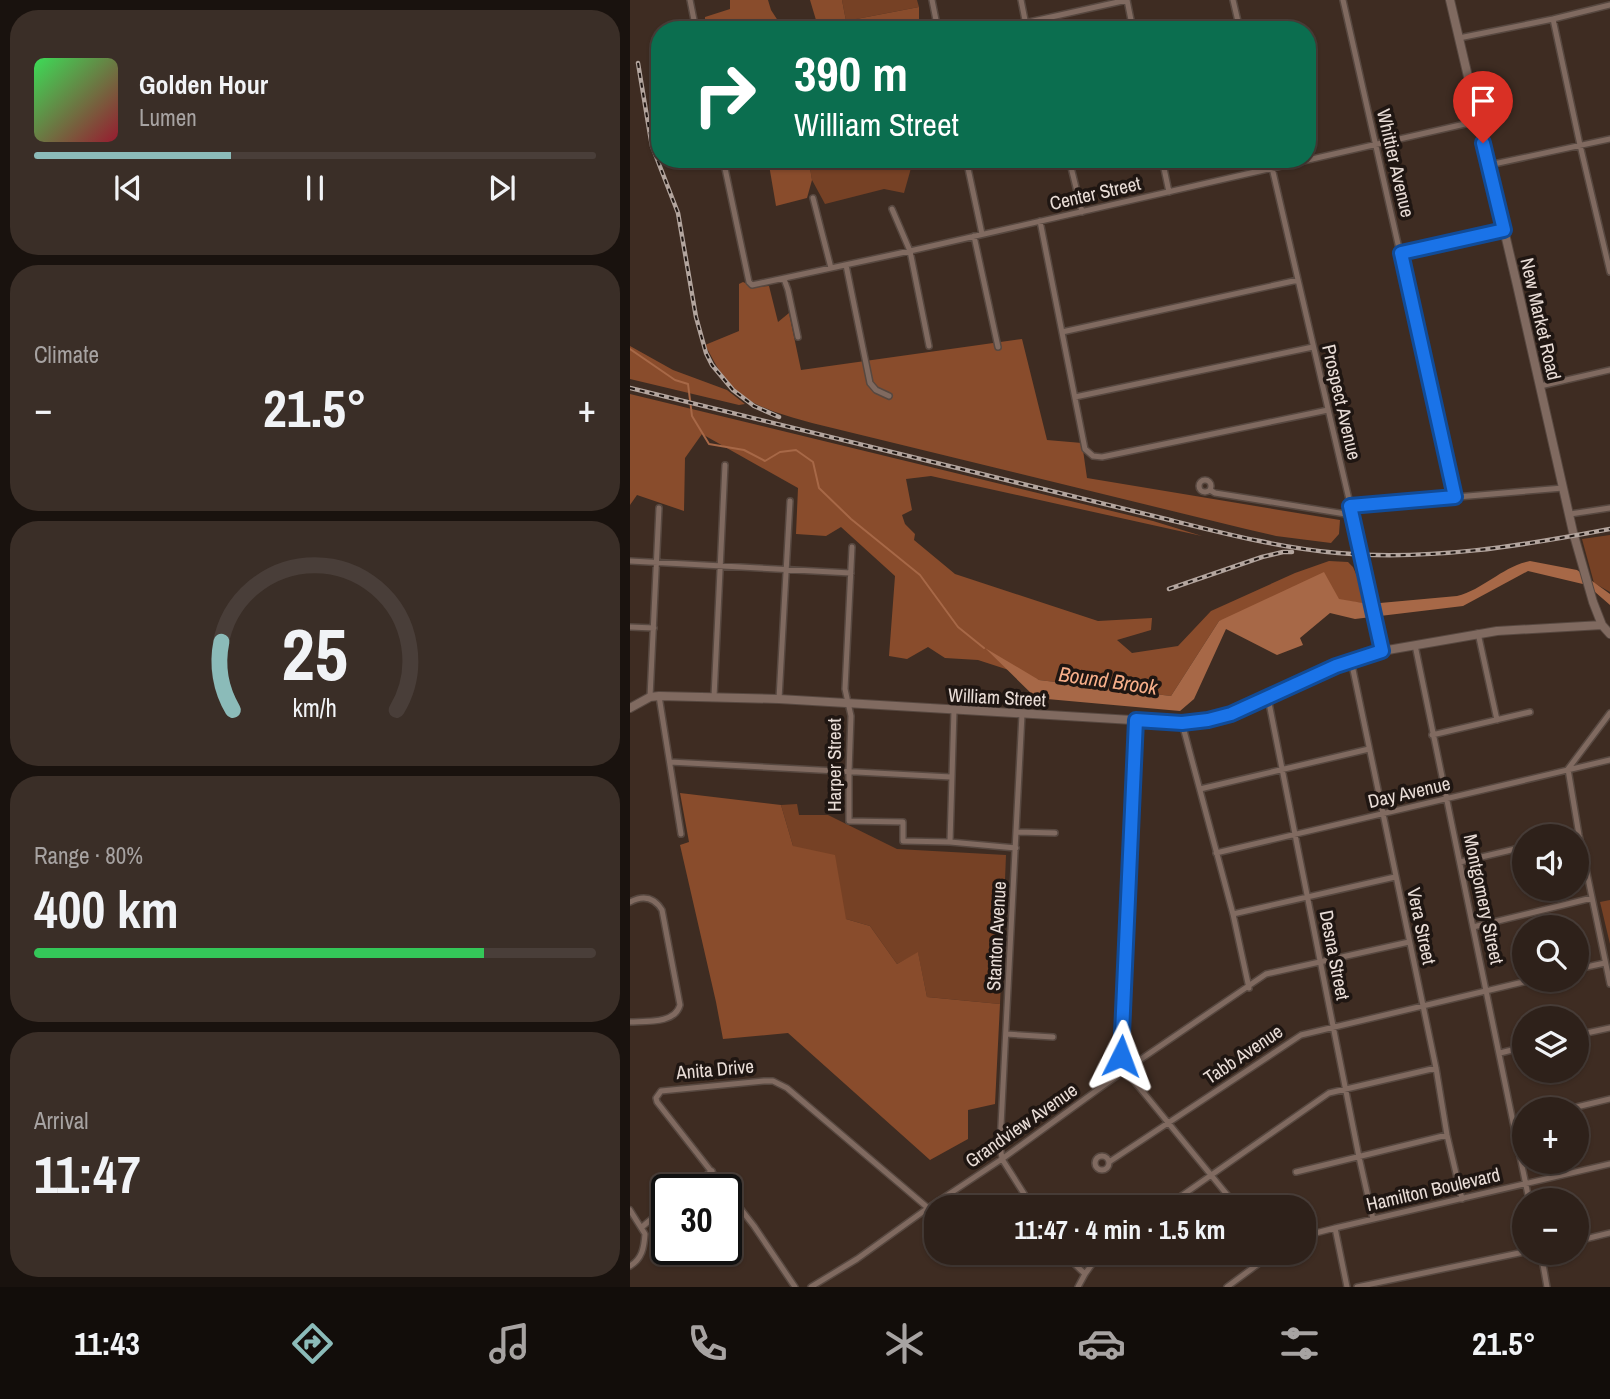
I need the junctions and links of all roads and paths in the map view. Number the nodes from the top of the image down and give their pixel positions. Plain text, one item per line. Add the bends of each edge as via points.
1 (690, 0) edge
2 (932, 0) edge
3 (1021, 0) edge
4 (1127, 0) edge
5 (1233, 0) edge
6 (1343, 0) edge
7 (1450, 0) edge
8 (1610, 5) edge
9 (1553, 19) junction
10 (694, 21) edge
11 (936, 21) edge
12 (1026, 21) edge
13 (1031, 21) edge
14 (1131, 21) edge
15 (1238, 21) edge
16 (1459, 38) junction
17 (1478, 121) junction
18 (1610, 139) edge
19 (1376, 144) junction
20 (1580, 145) junction
21 (1316, 158) edge
22 (1489, 166) junction
23 (725, 168) edge
24 (968, 168) edge
25 (1071, 168) edge
26 (1164, 168) edge
27 (1276, 168) edge
28 (1272, 169) junction
29 (1170, 192) junction
30 (813, 198) dead end
31 (891, 209) dead end
32 (1082, 212) junction
33 (1040, 221) junction
34 (1504, 230) junction
35 (982, 234) junction
36 (974, 236) junction
37 (910, 251) junction
38 (1401, 253) junction
39 (846, 265) junction
40 (831, 268) junction
41 (1610, 272) edge
42 (784, 279) junction
43 (1298, 280) junction
44 (1062, 332) junction
45 (798, 337) dead end
46 (929, 346) dead end
47 (998, 347) dead end
48 (1313, 347) junction
49 (1610, 370) edge
50 (1539, 386) junction
51 (889, 396) dead end
52 (1075, 397) junction
53 (1328, 410) junction
54 (725, 465) dead end
55 (1563, 488) junction
56 (1210, 490) dead end
57 (1455, 497) junction
58 (790, 501) dead end
59 (1350, 506) junction
60 (659, 508) dead end
61 (1610, 508) edge
62 (1570, 514) junction
63 (1352, 515) junction
64 (852, 547) dead end
65 (630, 561) edge
66 (657, 562) junction
67 (721, 565) junction
68 (786, 570) junction
69 (851, 573) junction
70 (1602, 625) junction
71 (630, 627) edge
72 (654, 628) junction
73 (1478, 633) junction
74 (1610, 634) edge
75 (1415, 645) junction
76 (1382, 651) junction
77 (1351, 660) junction
78 (655, 697) junction
79 (714, 697) junction
80 (1268, 698) junction
81 (779, 699) junction
82 (849, 704) junction
83 (630, 708) edge
84 (954, 710) junction
85 (1530, 712) dead end
86 (1610, 713) edge
87 (1022, 714) junction
88 (1136, 720) junction
89 (1497, 720) junction
90 (1182, 723) junction
91 (1432, 735) junction
92 (1369, 749) junction
93 (1610, 760) edge
94 (670, 762) junction
95 (1568, 769) junction
96 (1281, 771) junction
97 (849, 772) junction
98 (951, 777) junction
99 (1199, 789) junction
100 (1447, 800) junction
101 (1382, 814) junction
102 (1575, 824) edge
103 (1017, 832) junction
104 (1055, 833) dead end
105 (681, 834) dead end
106 (1295, 835) junction
107 (950, 842) junction
108 (1016, 848) junction
109 (1512, 850) edge
110 (1216, 853) junction
111 (1460, 862) junction
112 (1395, 877) junction
113 (1589, 886) edge
114 (1307, 897) junction
115 (1592, 898) junction
116 (630, 902) edge
117 (1233, 914) junction
118 (1473, 927) junction
119 (1409, 942) junction
120 (1605, 962) junction
121 (1320, 963) junction
122 (1589, 966) edge
123 (1610, 984) edge
124 (1512, 985) edge
125 (1248, 988) junction
126 (1487, 991) junction
127 (1422, 1006) junction
128 (630, 1022) edge
129 (1333, 1027) junction
130 (1610, 1028) edge
131 (1589, 1032) edge
132 (1006, 1034) junction
133 (1053, 1037) dead end
134 (1512, 1050) edge
135 (1500, 1053) junction
136 (1436, 1068) junction
137 (1125, 1070) junction
138 (1345, 1089) junction
139 (1610, 1099) edge
140 (1589, 1104) edge
141 (1512, 1111) edge
142 (1168, 1123) junction
143 (1447, 1136) junction
144 (1359, 1157) junction
145 (1002, 1159) junction
146 (1109, 1162) dead end
147 (1610, 1164) edge
148 (712, 1171) junction
149 (1296, 1172) dead end
150 (708, 1174) edge
151 (1523, 1174) edge
152 (1211, 1175) junction
153 (1525, 1183) junction
154 (1526, 1188) edge
155 (948, 1195) edge
156 (1025, 1195) edge
157 (1183, 1195) edge
158 (1227, 1195) edge
159 (1462, 1199) junction
160 (924, 1205) edge
161 (630, 1210) edge
162 (924, 1211) edge
163 (651, 1219) edge
164 (1374, 1219) junction
165 (642, 1227) junction
166 (1335, 1228) junction
167 (1316, 1233) edge
168 (1610, 1233) edge
169 (1589, 1238) edge
170 (1512, 1255) edge
171 (1076, 1265) edge
172 (1091, 1265) edge
173 (1257, 1265) edge
174 (1543, 1265) edge
175 (630, 1266) edge
176 (1085, 1274) junction
177 (795, 1287) edge
178 (811, 1287) edge
179 (1078, 1287) edge
180 (1227, 1287) edge
181 (1347, 1287) edge
182 (1357, 1287) edge
183 (1547, 1287) edge

1 - 10 street
2 - 11 street
3 - 12 street
4 - 13 street
4 - 14 street
5 - 15 street
6 - 19 street, Whittier Avenue
7 - 16 main road, New Market Road
8 - 9 street
9 - 16 street
9 - 20 street
16 - 17 main road, New Market Road
17 - 19 street, Center Street
17 - 22 main road, New Market Road
18 - 20 street
19 - 21 street, Center Street
19 - 38 street, Whittier Avenue
20 - 22 street
20 - 41 street
22 - 34 main road, New Market Road
23 - 42 street, Center Street via 749,282
24 - 35 street
25 - 32 street
26 - 29 street
27 - 28 street, Center Street
28 - 29 street, Center Street
28 - 43 street, Prospect Avenue
29 - 32 street, Center Street
30 - 40 street
31 - 37 street
32 - 33 street, Center Street
33 - 35 street, Center Street
33 - 44 street
34 - 38 street
34 - 50 main road, New Market Road
35 - 36 street, Center Street
36 - 37 street, Center Street
36 - 47 street
37 - 39 street, Center Street
37 - 46 street
38 - 57 street, Whittier Avenue
39 - 40 street, Center Street
39 - 51 street via 870,383
40 - 42 street, Center Street
42 - 45 street
43 - 44 street
43 - 48 street, Prospect Avenue
44 - 52 street
48 - 52 street
48 - 53 street, Prospect Avenue
49 - 50 street
50 - 55 main road, New Market Road
52 - 53 street via 1085,449 1102,457
53 - 59 street, Prospect Avenue
54 - 67 street
55 - 57 street
55 - 62 main road, New Market Road
56 - 63 street
57 - 59 street
58 - 68 street
59 - 63 street, Prospect Avenue
60 - 66 street
61 - 62 street
62 - 70 main road, New Market Road
63 - 76 street, Prospect Avenue
64 - 69 street, Harper Street
65 - 66 street
66 - 67 street
66 - 72 street
67 - 68 street
67 - 79 street
68 - 69 street
68 - 81 street
69 - 82 street, Harper Street via 845,690
70 - 73 main road, William Street
70 - 74 main road
71 - 72 street
72 - 78 street
73 - 75 main road, William Street
73 - 89 street
75 - 76 main road, William Street
75 - 91 street, Montgomery Street
76 - 77 main road, William Street
77 - 80 main road, William Street
77 - 92 street, Vera Street
78 - 79 main road, William Street
78 - 83 main road, William Street
78 - 94 street
79 - 81 main road, William Street
80 - 90 main road, William Street via 1231,714
80 - 96 street, Desna Street
81 - 82 main road, William Street
82 - 84 main road, William Street
82 - 97 street, Harper Street
84 - 87 main road, William Street
84 - 98 street
85 - 89 street
86 - 95 street
87 - 88 main road, William Street
87 - 103 street, Stanton Avenue
88 - 90 main road, William Street
88 - 137 street via 1121,1056
89 - 91 street
90 - 99 street
91 - 100 street, Montgomery Street
92 - 96 street
92 - 101 street, Vera Street
93 - 95 street, Day Avenue
94 - 97 street
94 - 105 street
95 - 100 street, Day Avenue
95 - 102 street
96 - 99 street
96 - 106 street, Desna Street
97 - 98 street
97 - 107 street, Harper Street via 849,821 903,822 903,841
98 - 107 street
99 - 110 street
100 - 101 street, Day Avenue
100 - 111 street, Montgomery Street
101 - 106 street, Day Avenue
101 - 112 street, Vera Street
103 - 104 street
103 - 108 street, Stanton Avenue
106 - 110 street, Day Avenue
106 - 114 street, Desna Street
107 - 108 street
108 - 132 street, Stanton Avenue
109 - 111 street
110 - 117 street
111 - 118 street, Montgomery Street
112 - 114 street
112 - 119 street, Vera Street
113 - 115 street
114 - 117 street
114 - 121 street, Desna Street
115 - 118 street
115 - 120 street
116 - 128 street via 649,898 662,910 680,1005 666,1019
117 - 125 street
118 - 126 street, Montgomery Street
119 - 121 street, Grandview Avenue
119 - 127 street, Vera Street
120 - 122 street
120 - 123 street
121 - 125 street, Grandview Avenue via 1266,974
121 - 129 street, Desna Street
124 - 126 street, Tabb Avenue
125 - 137 street, Grandview Avenue
126 - 127 street, Tabb Avenue
126 - 135 street, Montgomery Street
127 - 129 street, Tabb Avenue
127 - 136 street, Vera Street
129 - 138 street, Desna Street
129 - 142 street, Tabb Avenue via 1301,1035
130 - 131 street
132 - 133 street
132 - 145 street, Stanton Avenue
134 - 135 street
135 - 141 street, Montgomery Street
136 - 138 street
136 - 143 street, Vera Street
137 - 142 street
137 - 145 street, Grandview Avenue
138 - 144 street, Desna Street
138 - 152 street via 1329,1093
139 - 140 street
142 - 146 street, Tabb Avenue
142 - 152 street
143 - 144 street
143 - 159 street, Vera Street
144 - 149 street
144 - 164 street, Desna Street
145 - 155 street, Grandview Avenue
145 - 156 street
147 - 153 street, Hamilton Boulevard
148 - 150 street
148 - 160 street, Anita Drive via 657,1102 658,1094 667,1089 773,1082 787,1088
148 - 177 street, Anita Drive
151 - 153 street, Montgomery Street
152 - 157 street
152 - 158 street
153 - 154 street, Montgomery Street
153 - 159 street, Hamilton Boulevard
159 - 164 street, Hamilton Boulevard
161 - 165 street
162 - 178 street, Grandview Avenue
163 - 165 street
164 - 166 street, Hamilton Boulevard
165 - 175 street via 641,1256
166 - 167 street, Hamilton Boulevard
166 - 181 street
168 - 169 street
170 - 182 street
171 - 176 street
172 - 176 street
173 - 180 street
174 - 183 street
176 - 179 street

